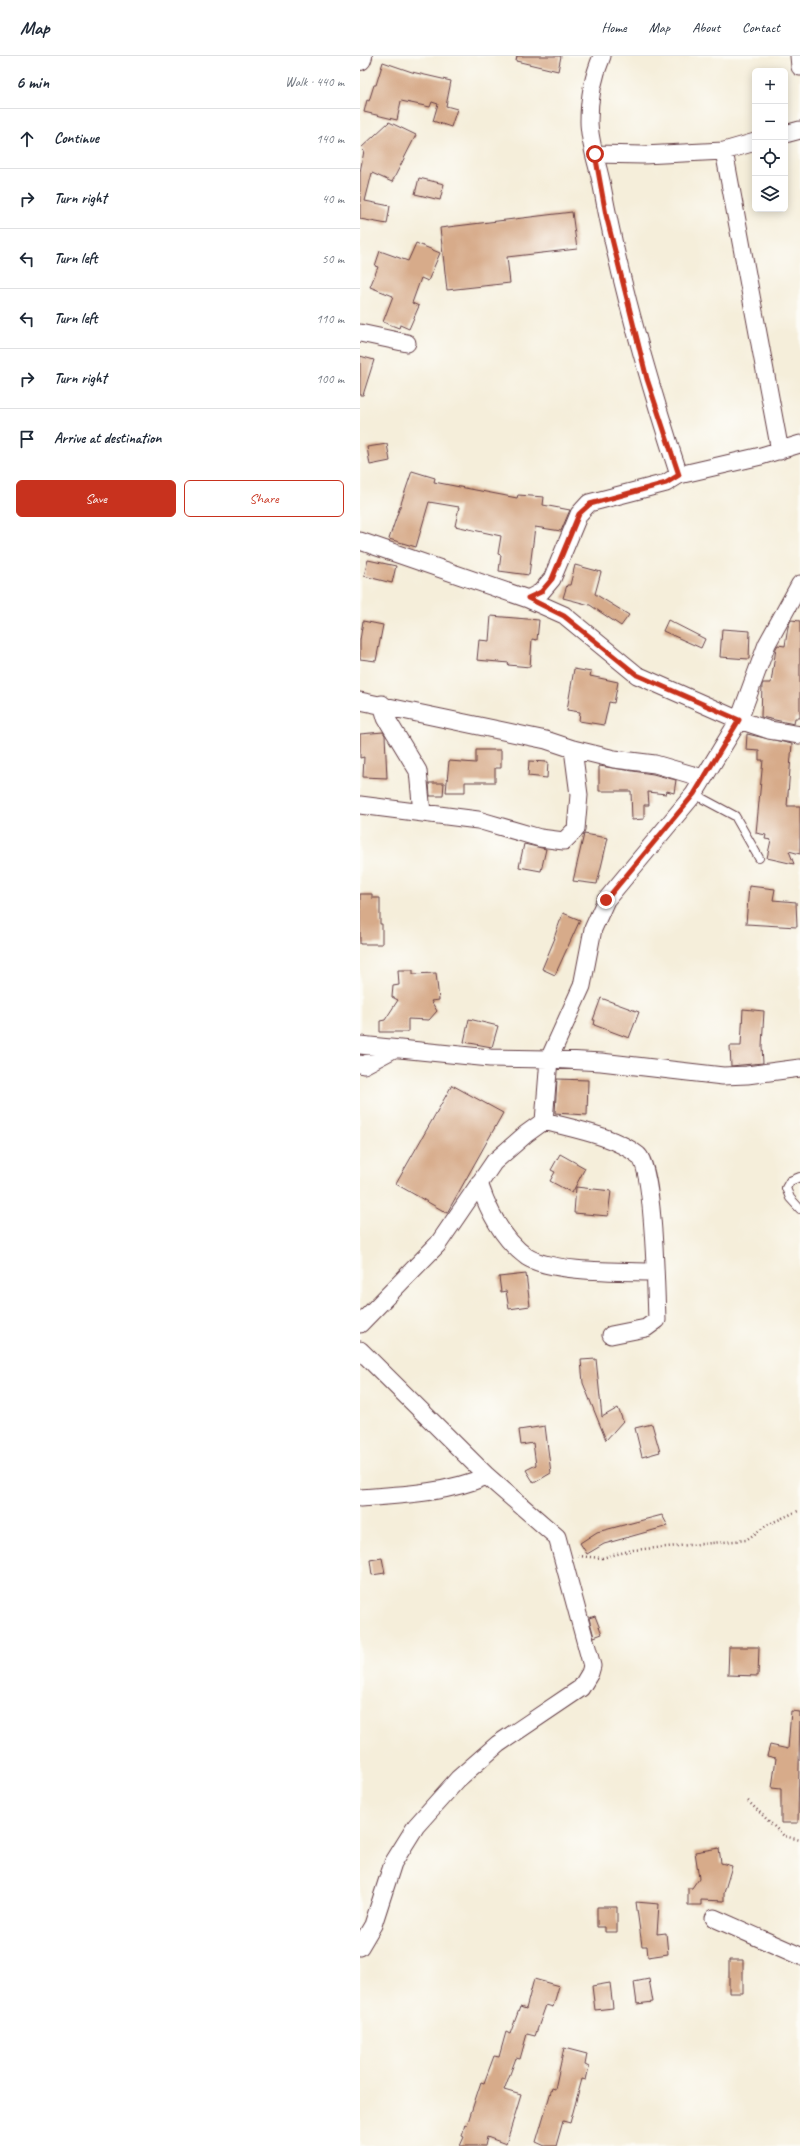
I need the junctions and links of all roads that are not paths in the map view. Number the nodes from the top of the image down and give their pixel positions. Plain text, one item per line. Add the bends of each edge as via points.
1 (602, 56) edge
2 (800, 130) edge
3 (788, 133) edge
4 (752, 143) edge
5 (724, 151) junction
6 (595, 154) junction
7 (360, 334) edge
8 (407, 343) dead end
9 (800, 444) edge
10 (780, 450) junction
11 (679, 475) junction
12 (360, 541) edge
13 (800, 584) edge
14 (528, 598) junction
15 (360, 701) edge
16 (382, 704) junction
17 (739, 720) junction
18 (800, 735) edge
19 (573, 749) junction
20 (703, 778) junction
21 (694, 794) junction
22 (360, 805) edge
23 (422, 813) junction
24 (759, 858) dead end
25 (360, 1045) edge
26 (392, 1050) junction
27 (549, 1059) junction
28 (360, 1064) edge
29 (800, 1068) edge
30 (544, 1121) junction
31 (800, 1177) edge
32 (479, 1183) junction
33 (800, 1209) edge
34 (654, 1272) junction
35 (360, 1324) edge
36 (611, 1335) dead end
37 (360, 1350) edge
38 (487, 1476) junction
39 (360, 1498) edge
40 (714, 1918) dead end
41 (360, 1947) edge
42 (800, 1956) edge

1 - 6 street via 593,79 589,122
2 - 3 street
4 - 5 street
5 - 6 street via 643,155
5 - 10 street
6 - 11 street via 606,215 647,379
7 - 8 street
9 - 10 street
10 - 11 street
11 - 14 street via 666,483 590,504 579,514 552,579 541,592
12 - 14 street
13 - 17 street via 767,644
14 - 17 street via 564,616 637,675
15 - 16 street
16 - 19 street via 546,740
16 - 23 street via 386,718 418,771
17 - 18 street via 769,730
17 - 20 street
19 - 20 street via 614,759 655,764
19 - 23 street via 579,795 576,829 564,841 540,838 478,820
20 - 21 street
21 - 24 lane via 735,816
21 - 27 street via 606,900 593,929 582,986
22 - 23 street
25 - 26 street
26 - 27 street via 490,1058
26 - 28 street via 364,1065
27 - 29 street via 723,1076
27 - 30 street
30 - 32 street via 494,1162
30 - 34 street via 608,1138 639,1156 645,1164 649,1186
31 - 33 lane via 790,1181 786,1188 790,1198
32 - 34 street via 492,1217 514,1246 528,1257 548,1264 585,1269
32 - 35 street via 438,1244
34 - 36 street via 657,1320 646,1328
37 - 38 street
38 - 39 street via 464,1486 408,1495
38 - 41 street via 557,1537 592,1666 581,1688 498,1744 458,1779 416,1826 392,1863 373,1925
40 - 42 street

